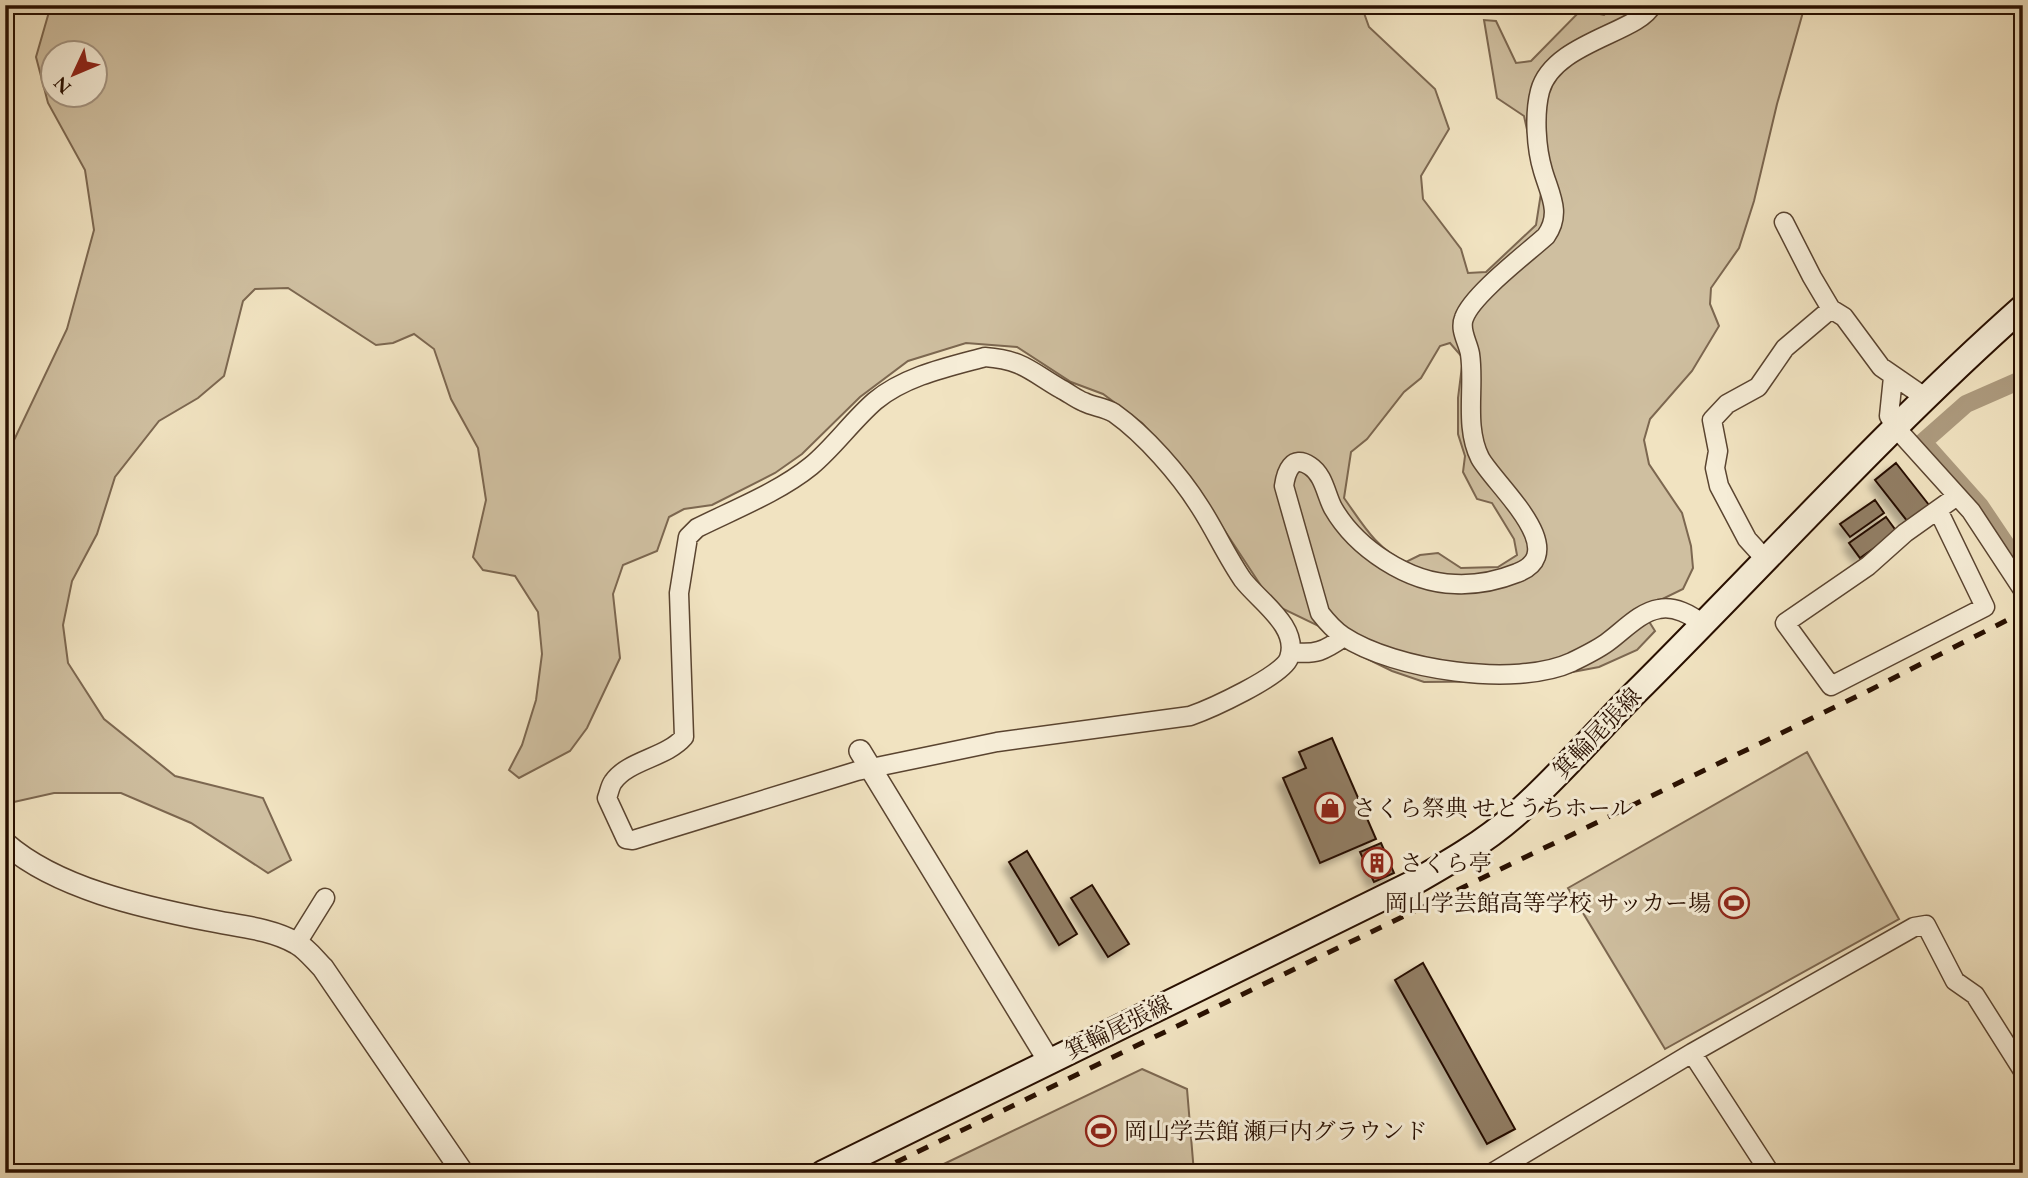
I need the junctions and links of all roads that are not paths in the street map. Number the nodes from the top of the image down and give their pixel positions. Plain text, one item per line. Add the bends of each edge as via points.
1 (1651, 5) edge
2 (1784, 222) dead end
3 (2023, 307) edge
4 (1831, 309) junction
5 (1893, 377) junction
6 (1927, 398) junction
7 (1896, 428) junction
8 (1957, 496) junction
9 (1938, 510) junction
10 (1766, 560) junction
11 (2023, 590) edge
12 (1703, 625) junction
13 (1344, 637) junction
14 (1291, 652) junction
15 (860, 751) dead end
16 (871, 769) junction
17 (5, 843) edge
18 (325, 898) dead end
19 (297, 943) junction
20 (1692, 1053) junction
21 (1049, 1060) junction
22 (2023, 1071) edge
23 (826, 1172) edge
24 (463, 1173) edge
25 (1492, 1173) edge
26 (1770, 1173) edge

1 - 13 street via 1631,22 1571,54 1544,82 1536,132 1555,207 1553,226 1480,295 1462,321 1470,352 1469,399 1479,457 1523,515 1535,540 1535,562 1502,579 1474,584 1433,581 1401,569 1354,534 1312,467 1293,464 1283,486 1314,596 1321,613
2 - 4 street
3 - 6 main road, 箕輪尾張線
4 - 5 street via 1844,317
4 - 10 street via 1785,348 1758,387 1727,404 1712,420 1719,486 1747,539
5 - 6 street
5 - 7 street via 1889,416
6 - 7 main road, 箕輪尾張線
7 - 8 street
7 - 10 main road, 箕輪尾張線
8 - 9 street
8 - 11 street
9 - 9 street via 1785,623 1831,686 1985,607
10 - 12 main road, 箕輪尾張線
12 - 13 street via 1676,609 1658,609 1570,663 1524,674 1434,669 1381,654
12 - 21 main road, 箕輪尾張線 via 1553,779 1461,856
13 - 14 street via 1312,654
14 - 16 street via 1289,662 1276,673 1190,716 997,742
14 - 16 street via 1289,636 1277,616 1243,580 1198,504 1146,441 1104,407 1085,402 1023,364 985,356 895,388 870,406 813,465 688,537 679,593 684,737 676,746 625,771 614,781 607,798 625,839 633,840
15 - 16 street
16 - 21 street
17 - 19 street via 40,868 96,892
18 - 19 street
19 - 24 street via 323,968
20 - 22 street via 1914,927 1926,925 1955,981 1975,995
20 - 25 street
20 - 26 street
21 - 23 main road, 箕輪尾張線

